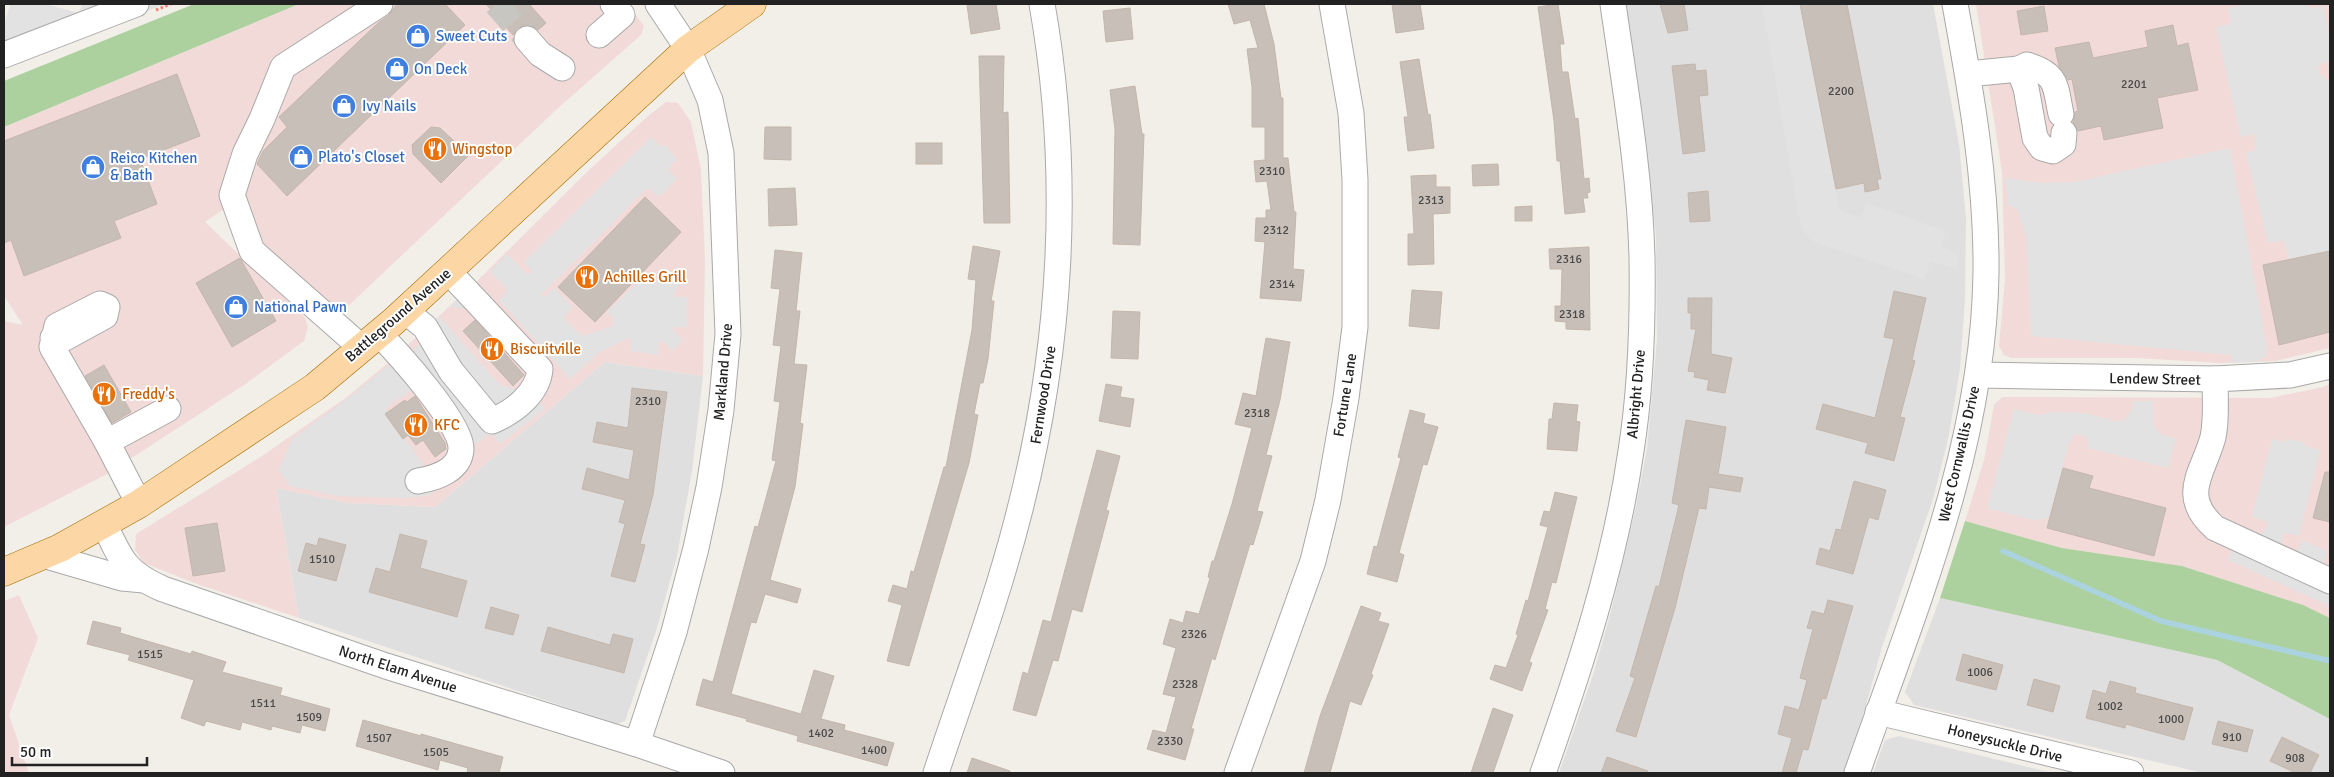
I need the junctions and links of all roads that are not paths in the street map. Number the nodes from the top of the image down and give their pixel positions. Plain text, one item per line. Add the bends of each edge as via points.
1 (136, 4) edge
2 (380, 4) edge
3 (613, 4) edge
4 (658, 4) edge
5 (752, 4) edge
6 (1042, 4) edge
7 (1332, 4) edge
8 (1613, 4) edge
9 (1955, 4) edge
10 (599, 35) dead end
11 (527, 39) tunnel mouth
12 (688, 50) junction
13 (4, 56) edge
14 (562, 68) dead end
15 (2019, 69) junction
16 (1968, 74) junction
17 (448, 271) junction
18 (115, 304) dead end
19 (405, 311) junction
20 (370, 341) junction
21 (2330, 366) edge
22 (1978, 375) junction
23 (2215, 379) junction
24 (168, 409) dead end
25 (107, 442) junction
26 (418, 481) dead end
27 (138, 504) junction
28 (104, 523) junction
29 (43, 555) junction
30 (4, 572) edge
31 (144, 580) junction
32 (2330, 581) edge
33 (1878, 712) junction
34 (637, 744) junction
35 (722, 773) edge
36 (936, 773) edge
37 (1237, 773) edge
38 (1543, 773) edge
39 (1857, 773) edge
40 (2131, 773) edge

1 - 13 street
2 - 20 street via 283,67 245,154 232,196 252,251
3 - 10 street via 622,15
4 - 12 street, Markland Drive
5 - 12 main road, Battleground Avenue
6 - 36 street, Fernwood Drive via 1051,53 1059,148 1060,236 1048,370 1036,442 1018,518
7 - 37 street, Fortune Lane via 1351,113 1355,180 1355,327 1349,380 1328,500 1313,560
8 - 38 street, Albright Drive via 1633,148 1642,258 1637,404 1623,497 1608,566 1582,659
9 - 16 street, West Cornwallis Drive
11 - 14 street via 540,54
12 - 17 main road, Battleground Avenue
12 - 34 street, Markland Drive via 710,100 721,153 728,345 715,449 693,563
15 - 15 street via 2027,65 2043,69 2053,80 2063,144 2053,151 2042,148 2036,138
15 - 16 street
16 - 22 street, West Cornwallis Drive via 1985,222 1984,312
17 - 19 main road, Battleground Avenue
17 - 19 street via 540,369 540,377 524,402 509,414 492,421 451,371 425,327
18 - 25 street via 105,316 63,339 53,338 52,347
19 - 20 main road, Battleground Avenue
20 - 26 street via 397,352 429,390 461,440 458,461 446,473
20 - 27 main road, Battleground Avenue via 314,387
21 - 23 street, Lendew Street via 2290,375
22 - 23 street, Lendew Street
22 - 33 street, West Cornwallis Drive via 1954,488
23 - 32 street via 2213,437 2197,476 2196,492 2206,520 2215,528
24 - 25 street
25 - 27 street
27 - 28 main road, Battleground Avenue
28 - 29 main road, Battleground Avenue
28 - 31 street, North Elam Avenue via 127,568
29 - 30 main road, Battleground Avenue
29 - 31 street via 122,578
31 - 34 street, North Elam Avenue via 386,666
33 - 39 street, West Cornwallis Drive
33 - 40 street, Honeysuckle Drive
34 - 35 street, North Elam Avenue

